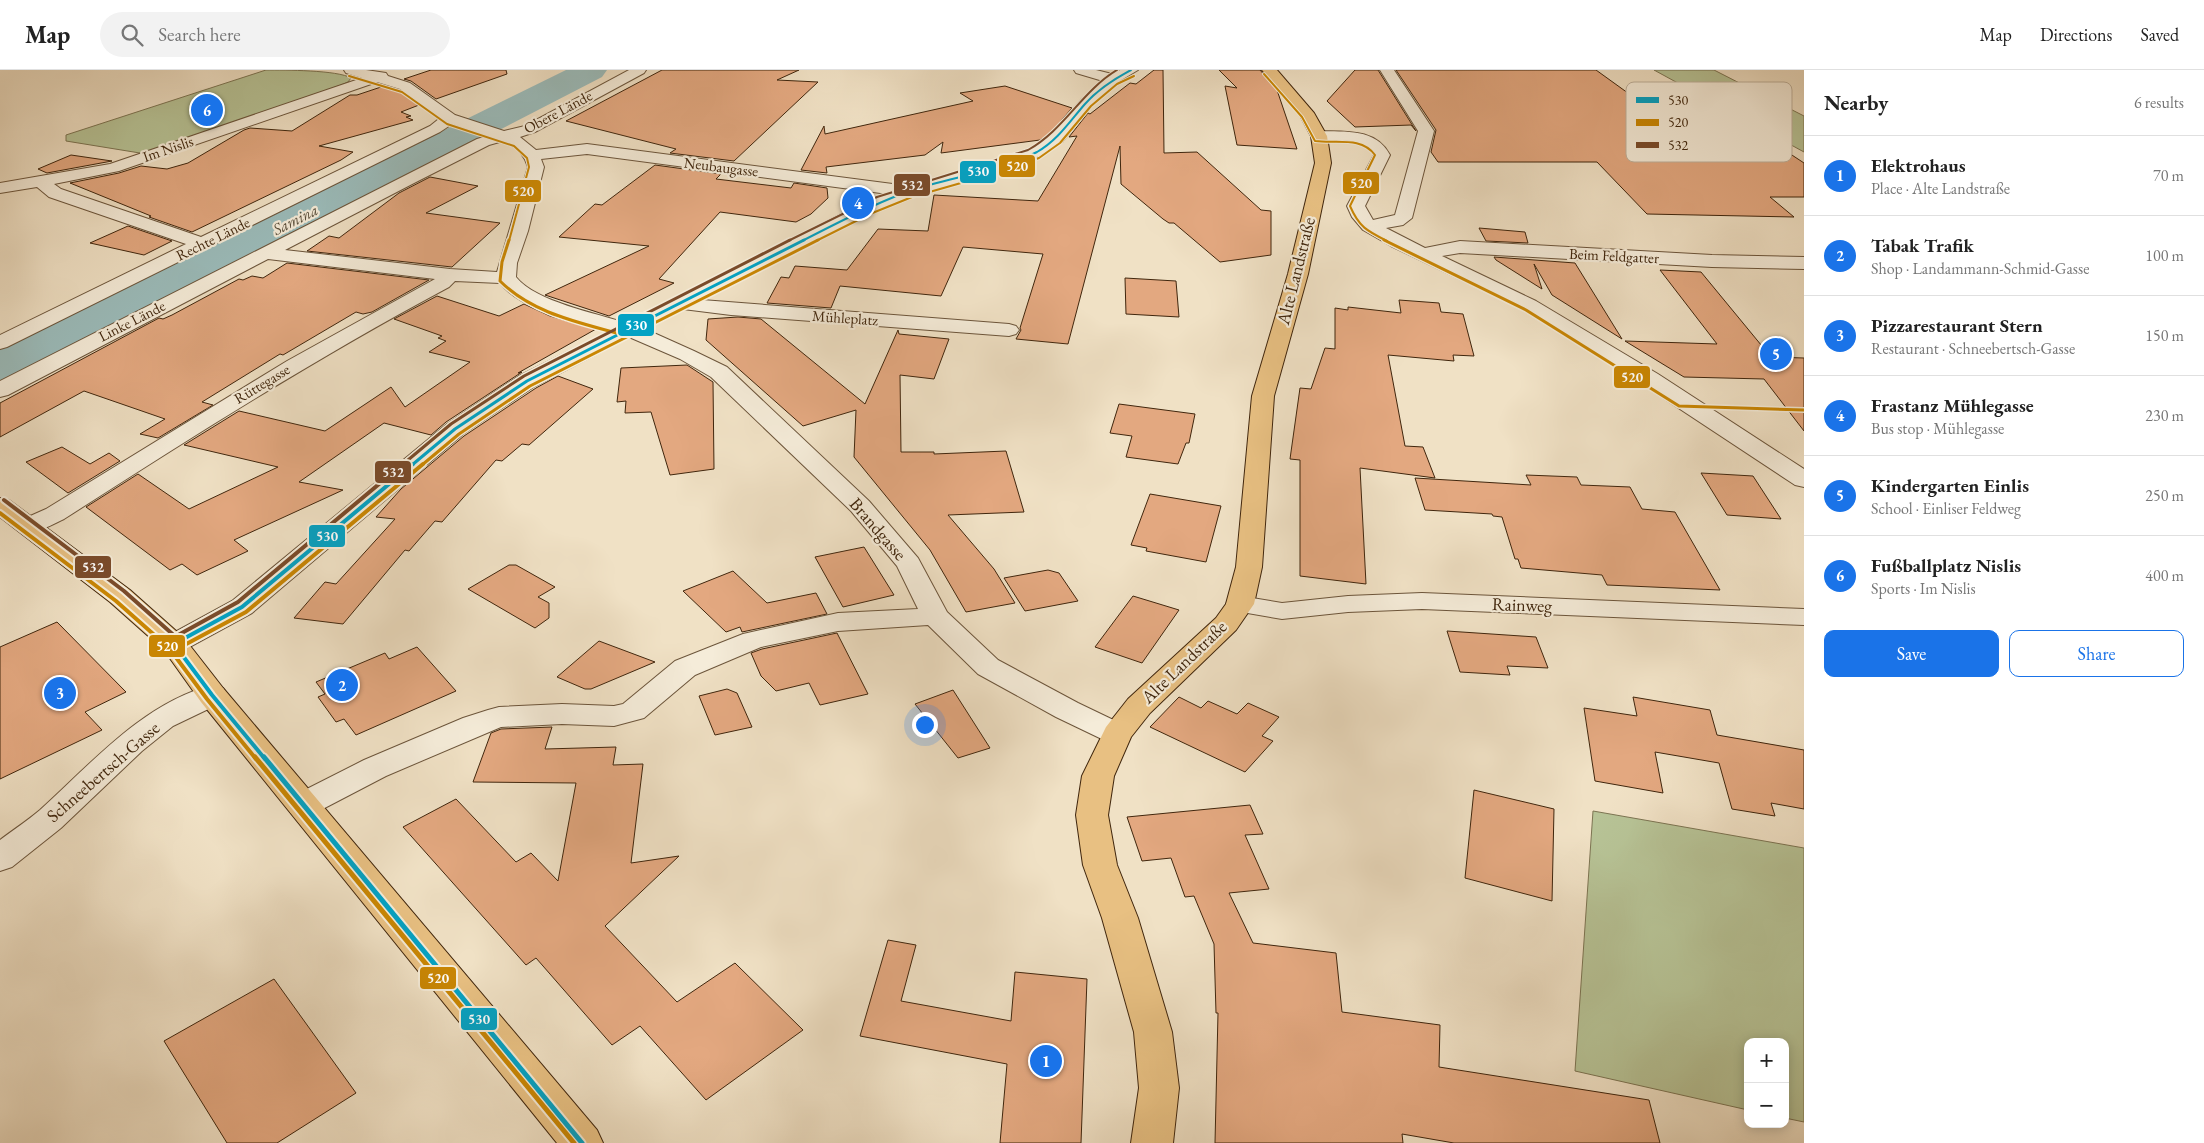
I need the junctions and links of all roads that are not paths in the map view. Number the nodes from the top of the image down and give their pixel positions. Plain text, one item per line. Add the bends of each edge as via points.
1 (351, 70) edge
2 (396, 70) edge
3 (639, 70) edge
4 (1081, 70) edge
5 (1131, 70) edge
6 (1269, 70) edge
7 (1387, 70) edge
8 (379, 77) junction
9 (1113, 79) junction
10 (455, 120) junction
11 (498, 135) junction
12 (1319, 136) junction
13 (532, 155) junction
14 (40, 181) junction
15 (0, 188) edge
16 (910, 191) junction
17 (1369, 226) junction
18 (202, 244) junction
19 (265, 253) junction
20 (1424, 254) junction
21 (1804, 262) edge
22 (450, 276) junction
23 (506, 278) junction
24 (681, 303) junction
25 (629, 330) junction
26 (1009, 330) dead end
27 (0, 343) edge
28 (0, 390) edge
29 (1804, 480) edge
30 (0, 505) edge
31 (28, 526) junction
32 (1240, 604) junction
33 (935, 616) junction
34 (1804, 617) edge
35 (174, 644) junction
36 (212, 695) junction
37 (1117, 734) junction
38 (303, 805) junction
39 (0, 858) edge
40 (582, 1143) edge
41 (1152, 1143) edge

1 - 8 street
2 - 8 street, Im Nislis
3 - 11 street, Obere Lände via 530,129
4 - 9 street
5 - 9 street
6 - 12 main road, Alte Landstraße via 1307,113
7 - 17 street via 1426,131 1403,218
8 - 10 street via 405,86
8 - 14 street, Im Nislis via 113,168
9 - 16 street via 1048,145 1002,166
10 - 11 street
10 - 18 street, Rechte Lände
11 - 13 street via 517,142
11 - 19 street, Linke Lände
12 - 17 street via 1360,139 1380,150 1382,155 1356,206
12 - 32 main road, Alte Landstraße via 1323,163 1298,274 1263,396 1249,567
13 - 16 street, Neubaugasse via 587,150
13 - 23 street via 536,167
14 - 15 street, Im Nislis
14 - 18 street via 55,193
16 - 24 street via 867,208
17 - 20 street
18 - 27 street, Rechte Lände
19 - 22 street
19 - 28 street, Linke Lände
20 - 21 street, Beim Feldgatter via 1460,247 1694,260
20 - 29 street via 1529,305 1650,379
22 - 23 street
22 - 31 street, Rüttegasse via 279,373 55,514
23 - 25 street, Brandgasse via 514,288 535,302
24 - 25 street
24 - 26 street, Mühleplatz
25 - 33 street, Brandgasse via 719,372 860,506 909,564
25 - 35 street via 527,382 455,429 242,607
30 - 31 main road
31 - 35 main road via 120,596
32 - 34 street, Rainweg via 1282,611 1422,601
32 - 37 main road, Alte Landstraße via 1226,624 1139,706
33 - 37 street, Brandgasse via 988,667
33 - 38 street via 838,622 753,640 685,668 633,711 614,716 499,717 375,768
35 - 36 main road
36 - 38 main road
36 - 39 street, Schneebertsch-Gasse via 162,719 49,820
37 - 41 main road, Alte Landstraße via 1098,776 1092,815 1100,865 1120,918 1153,1032 1159,1088
38 - 40 main road

